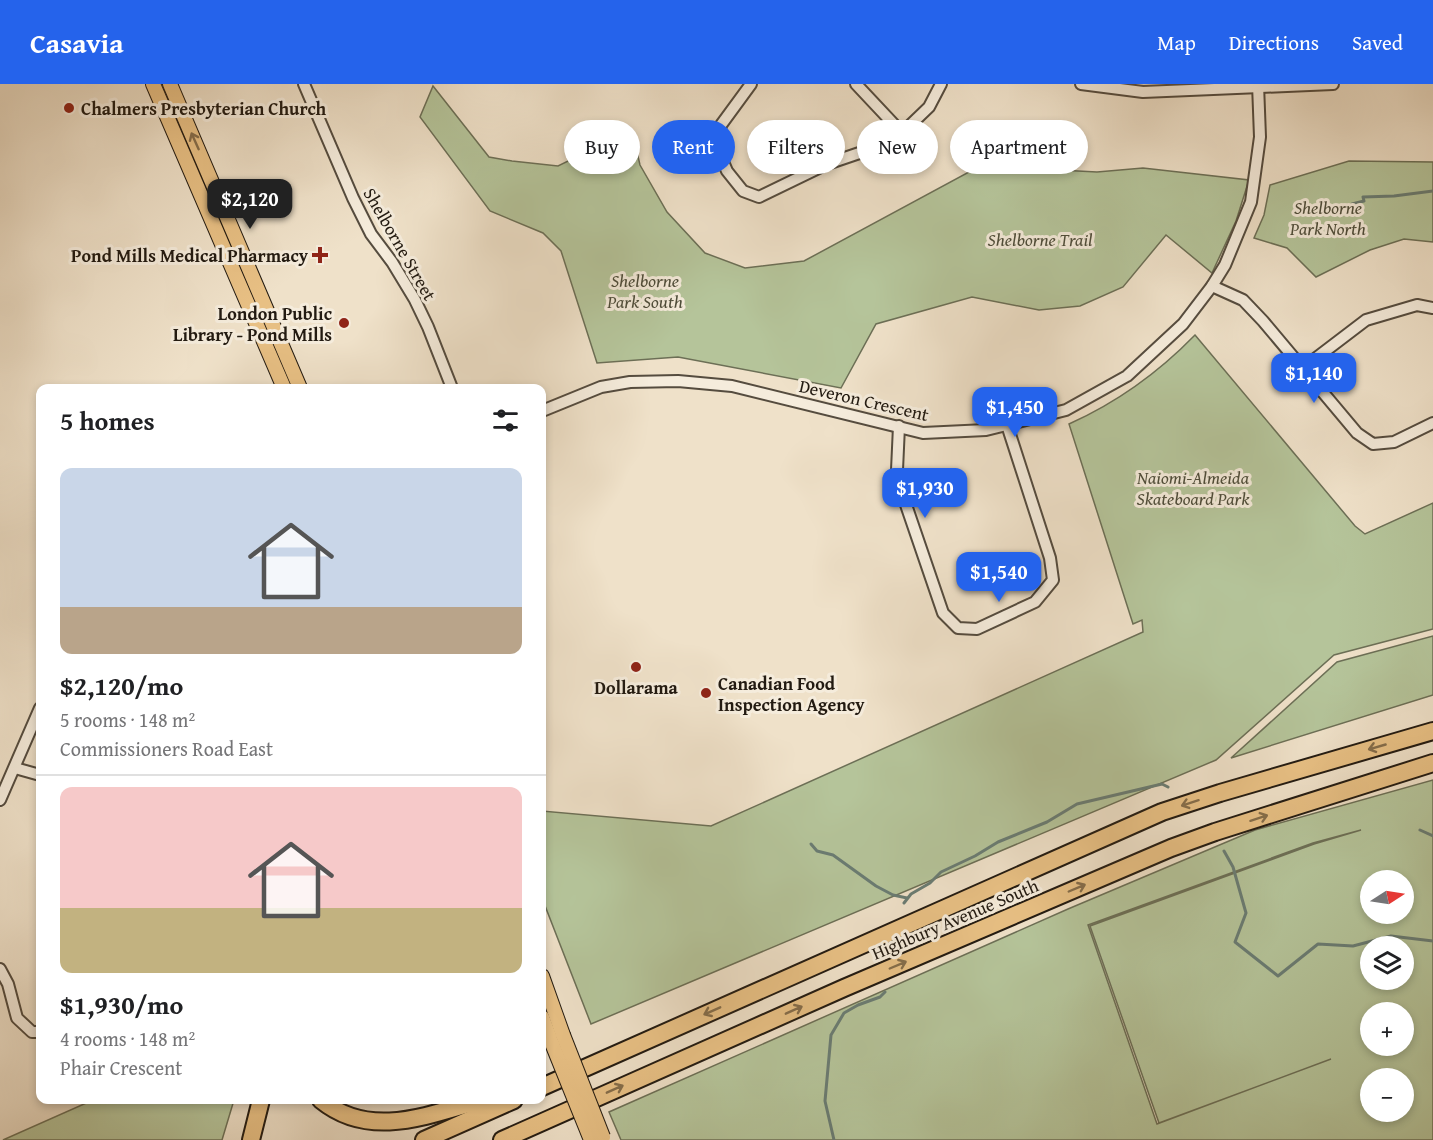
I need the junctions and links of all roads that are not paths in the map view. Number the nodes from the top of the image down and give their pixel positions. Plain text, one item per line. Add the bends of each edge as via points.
1 (153, 84) edge
2 (170, 84) edge
3 (304, 84) edge
4 (752, 84) edge
5 (856, 84) edge
6 (941, 84) edge
7 (1082, 84) edge
8 (1333, 84) edge
9 (1258, 85) edge
10 (890, 120) edge
11 (915, 120) edge
12 (857, 154) edge
13 (1212, 286) junction
14 (1433, 308) edge
15 (1303, 368) junction
16 (282, 384) edge
17 (298, 384) edge
18 (450, 384) edge
19 (546, 409) edge
20 (1433, 423) edge
21 (1007, 425) junction
22 (899, 426) junction
23 (36, 718) edge
24 (1433, 731) edge
25 (1433, 763) edge
26 (15, 768) junction
27 (36, 774) edge
28 (0, 800) edge
29 (0, 969) edge
30 (546, 993) edge
31 (546, 1023) edge
32 (36, 1032) edge
33 (557, 1038) junction
34 (546, 1084) edge
35 (260, 1104) edge
36 (327, 1104) edge
37 (468, 1104) edge
38 (505, 1104) edge
39 (562, 1113) junction
40 (599, 1139) edge
41 (251, 1140) edge
42 (424, 1140) edge
43 (502, 1140) edge
44 (519, 1140) edge

1 - 16 main road
17 -> 2 main road
3 - 18 street, Shelborne Street via 371,234 415,300
4 - 12 street via 721,125 717,148 727,171 743,191 759,197 826,164
5 - 10 street
6 - 11 street via 929,106
7 - 9 street via 1143,92
8 - 9 street
9 - 13 street, Deveron Crescent via 1260,137 1251,202
13 - 15 street via 1243,300
13 - 21 street, Deveron Crescent via 1183,324 1127,376 1066,410
14 - 15 street via 1417,305 1366,320
15 - 20 street via 1357,433 1372,444 1394,442
19 - 22 street, Deveron Crescent via 602,387 678,381 732,386
21 - 22 street, Deveron Crescent via 986,430 923,432
21 - 22 street via 1050,558 1053,580 1035,602 977,629 958,628 943,613 903,496 897,470
23 - 26 street
24 -> 34 highway, Highbury Avenue South via 1162,812
39 -> 25 highway, Highbury Avenue South via 1171,848
26 - 27 street
26 - 28 street
29 - 32 street via 17,1018
30 - 33 main road
31 - 33 main road
33 - 40 main road, bridge
35 - 41 highway
36 - 37 highway via 351,1118 386,1124
38 - 42 highway
39 - 43 highway, Highbury Avenue South
39 - 44 highway

